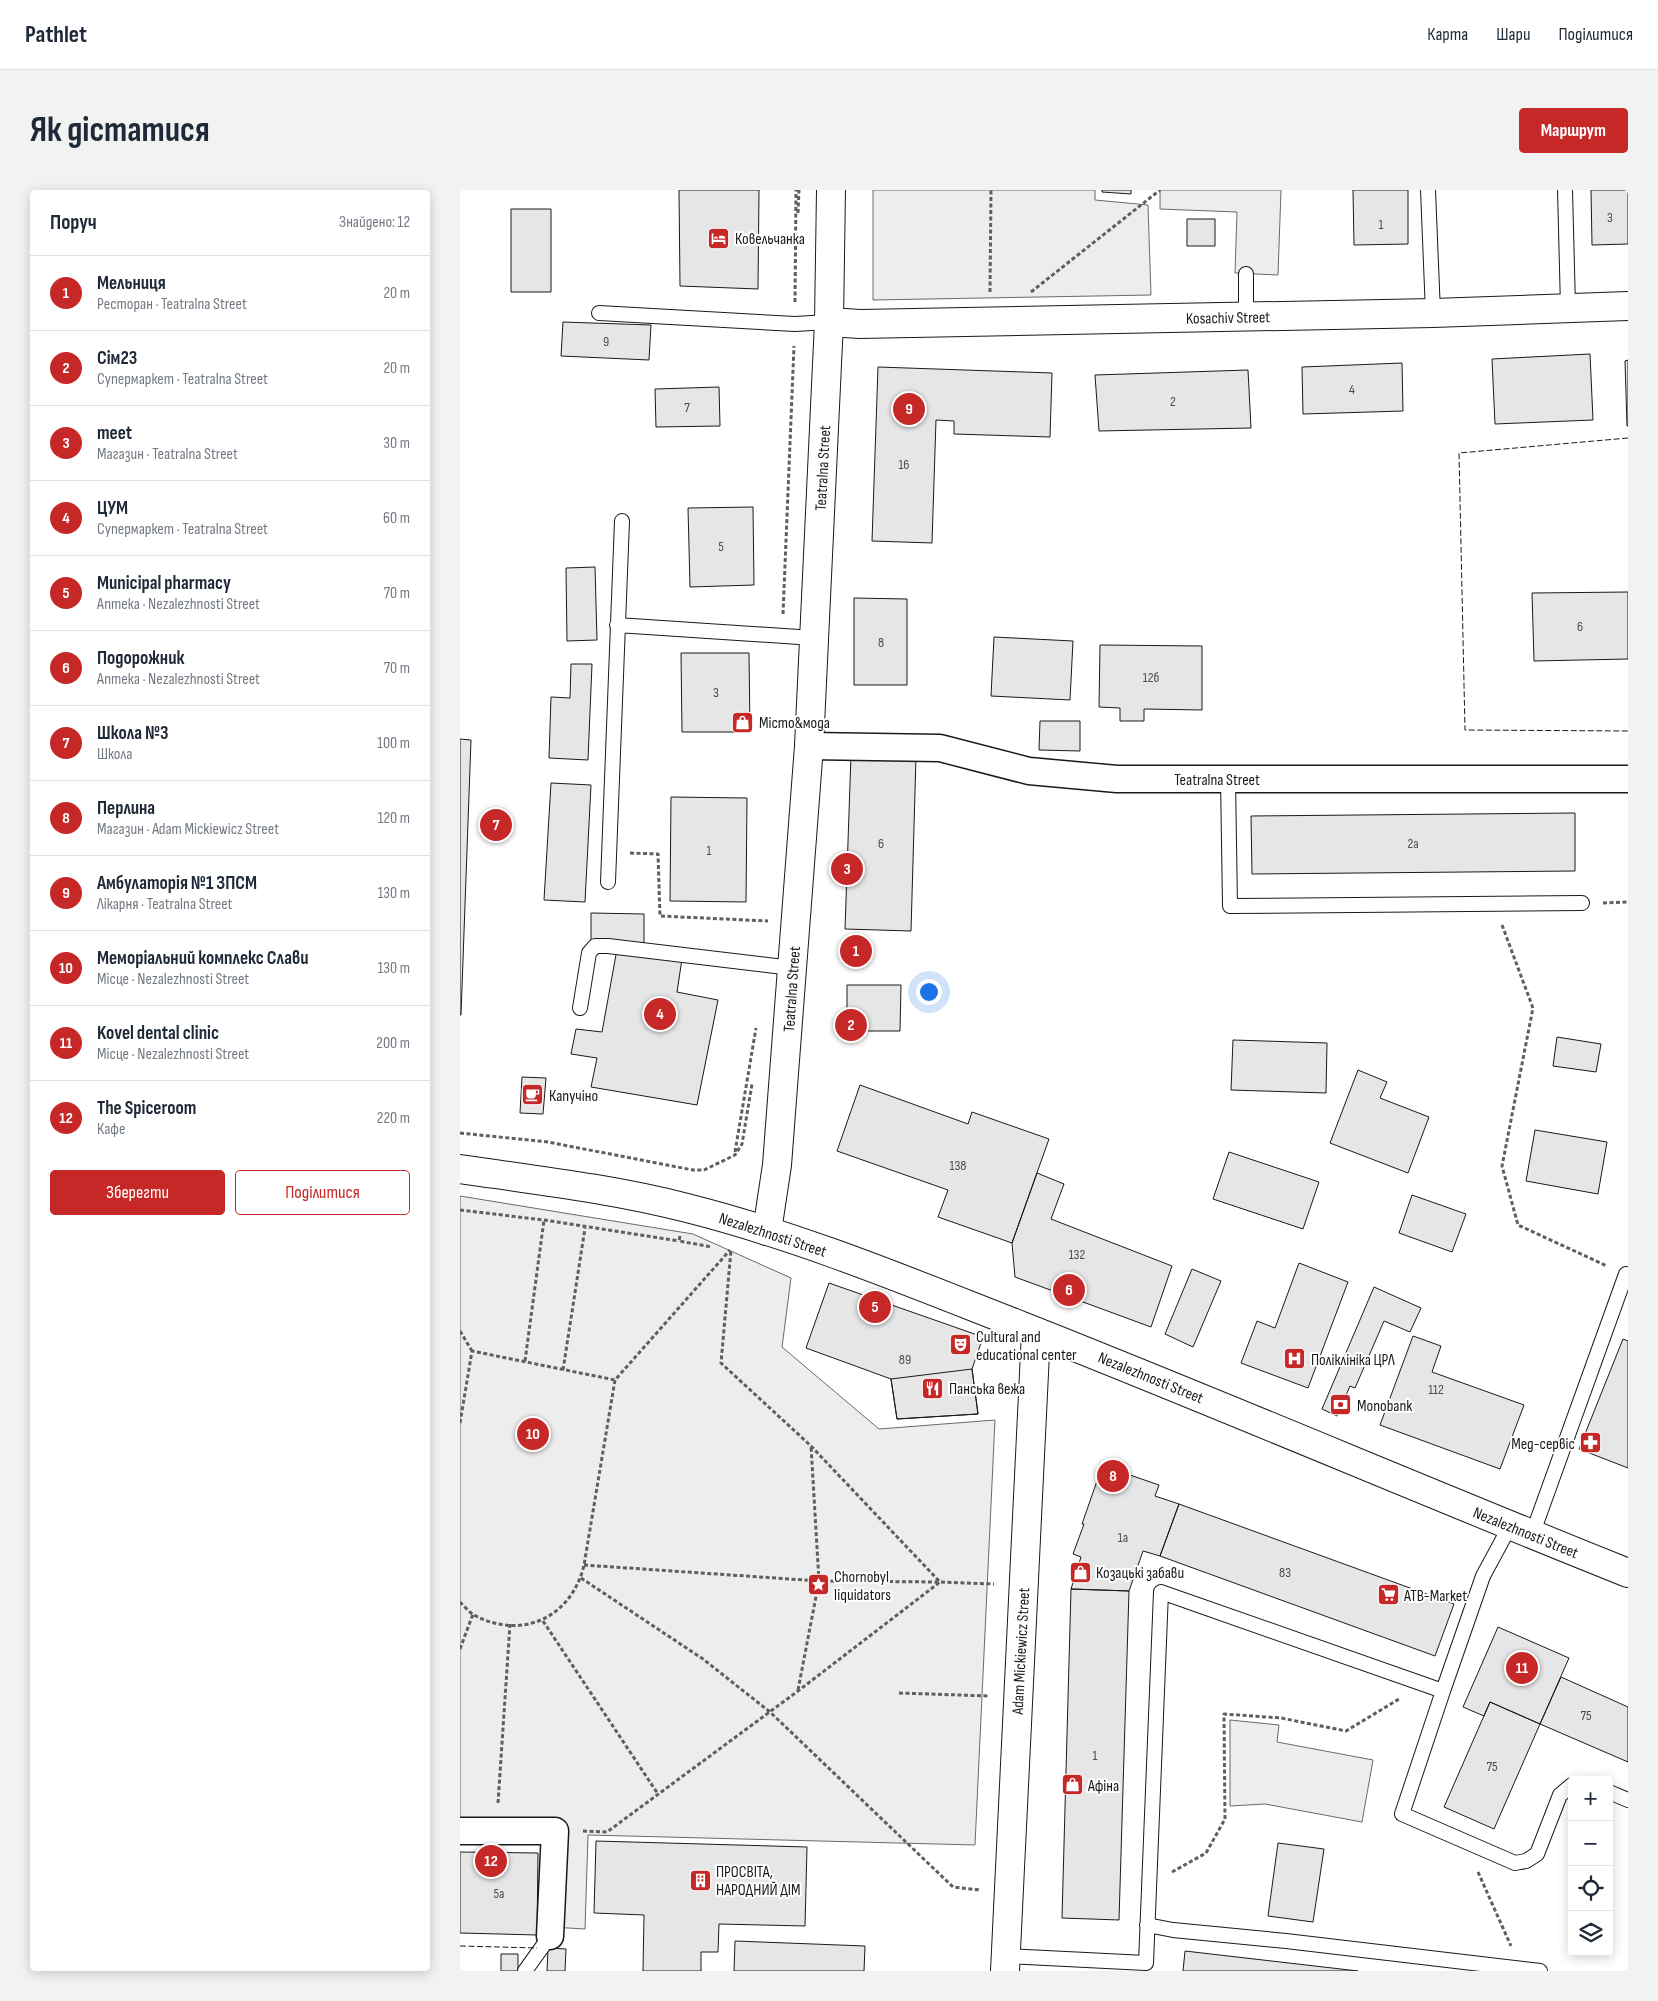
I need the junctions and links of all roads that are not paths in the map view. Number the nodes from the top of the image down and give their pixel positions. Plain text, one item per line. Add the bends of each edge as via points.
1 (831, 190) edge
2 (1428, 190) edge
3 (1565, 190) edge
4 (1246, 274) dead end
5 (1628, 306) edge
6 (1568, 307) junction
7 (1433, 313) junction
8 (599, 314) dead end
9 (1246, 317) junction
10 (829, 322) junction
11 (622, 521) dead end
12 (617, 625) junction
13 (814, 638) junction
14 (809, 746) junction
15 (1228, 779) junction
16 (1628, 779) edge
17 (608, 882) dead end
18 (1582, 903) dead end
19 (780, 966) junction
20 (580, 1008) dead end
21 (460, 1169) edge
22 (767, 1231) junction
23 (1627, 1275) edge
24 (1036, 1332) junction
25 (1521, 1530) junction
26 (1628, 1573) edge
27 (1443, 1691) junction
28 (1568, 1788) edge
29 (1613, 1794) edge
30 (1628, 1800) edge
31 (460, 1831) edge
32 (1147, 1924) junction
33 (550, 1936) joint
34 (1005, 1963) edge
35 (1145, 1967) edge
36 (525, 1971) edge
37 (1540, 1971) edge

1 - 10 street, Teatralna Street
2 - 7 lane
3 - 6 lane
4 - 9 lane
5 - 6 street, Kosachiv Street
6 - 7 street, Kosachiv Street
7 - 9 street, Kosachiv Street
8 - 10 lane via 795,328
9 - 10 street, Kosachiv Street
10 - 13 street, Teatralna Street
11 - 12 lane
12 - 13 lane
12 - 17 lane
13 - 14 street, Teatralna Street
14 - 15 street, Teatralna Street via 940,748 1029,770 1118,779
14 - 19 street, Teatralna Street
15 - 16 street, Teatralna Street
15 - 18 lane via 1230,906
19 - 20 lane via 595,946 589,953
19 - 22 street, Teatralna Street via 777,1165
21 - 22 street, Nezalezhnosti Street via 586,1187 686,1208
22 - 24 street, Nezalezhnosti Street via 847,1258
23 - 25 lane
24 - 25 street, Nezalezhnosti Street via 1175,1386
24 - 34 street, Adam Mickiewicz Street
25 - 26 street, Nezalezhnosti Street
25 - 27 lane via 1483,1576
27 - 28 lane via 1402,1814 1516,1863 1537,1854 1560,1795
27 - 32 lane via 1161,1592
29 - 30 lane
31 - 33 street via 555,1831
32 - 35 lane
32 - 37 lane via 1173,1930
33 - 36 lane
34 - 35 lane

